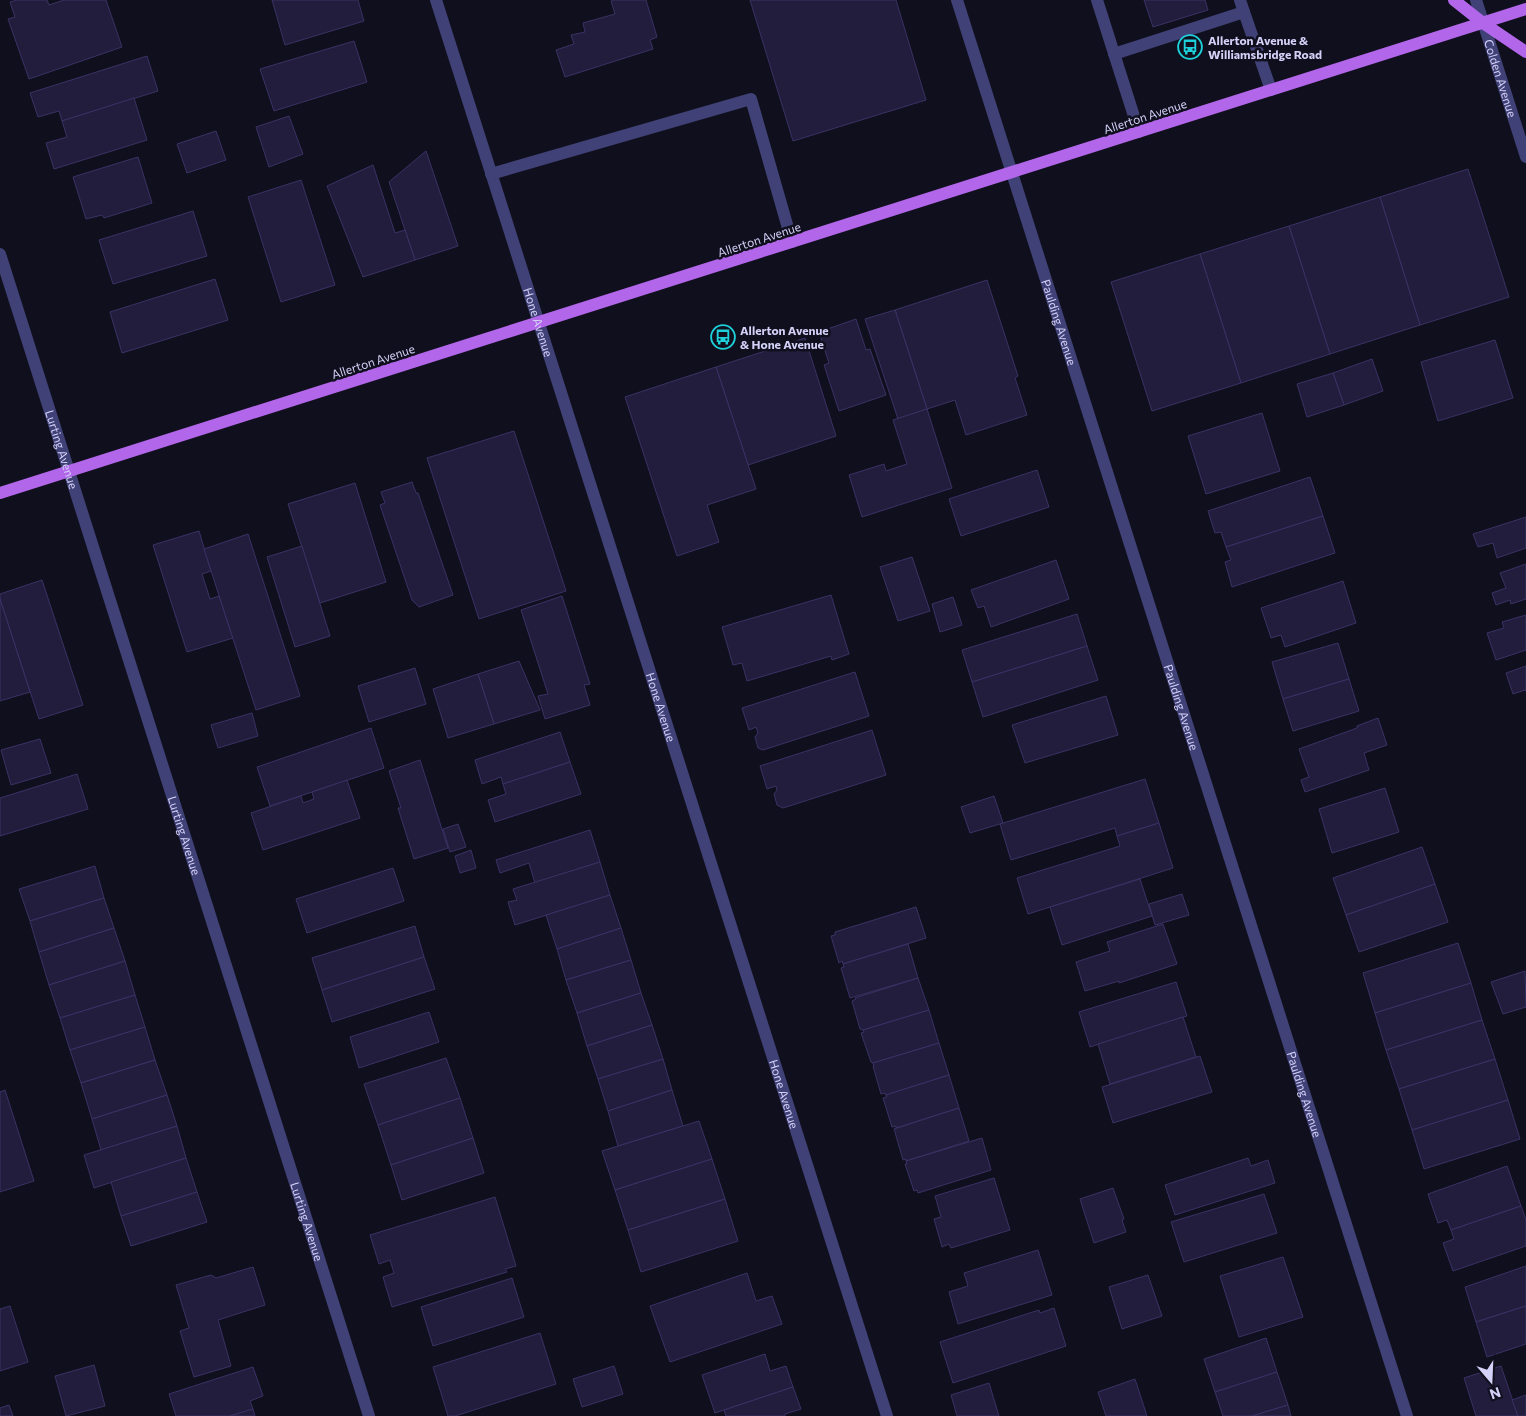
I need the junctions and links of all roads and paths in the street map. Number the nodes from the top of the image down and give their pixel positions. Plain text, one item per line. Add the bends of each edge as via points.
1 (436, 0) edge
2 (957, 0) edge
3 (1097, 0) edge
4 (1454, 0) edge
5 (1476, 0) edge
6 (1242, 6) edge
7 (1526, 9) edge
8 (1483, 23) junction
9 (1526, 52) edge
10 (1114, 54) junction
11 (1271, 90) junction
12 (1139, 132) junction
13 (1526, 157) edge
14 (1012, 172) junction
15 (491, 174) junction
16 (792, 242) junction
17 (0, 254) edge
18 (539, 323) junction
19 (69, 472) junction
20 (0, 493) edge
21 (369, 1416) edge
22 (887, 1416) edge
23 (1407, 1416) edge

1 - 15 street, Hone Avenue
2 - 14 street, Paulding Avenue
3 - 10 street
4 - 8 main road
5 - 8 street, Colden Avenue
6 - 10 street
6 - 11 street
7 - 8 main road, Allerton Avenue
8 - 9 main road
8 - 11 main road, Allerton Avenue
8 - 13 street, Colden Avenue
10 - 12 street
11 - 12 main road, Allerton Avenue
12 - 14 main road, Allerton Avenue
14 - 16 main road, Allerton Avenue
14 - 23 street, Paulding Avenue
15 - 16 street via 751,99
15 - 18 street, Hone Avenue
16 - 18 main road, Allerton Avenue
17 - 19 street, Lurting Avenue
18 - 19 main road, Allerton Avenue
18 - 22 street, Hone Avenue
19 - 20 main road, Allerton Avenue
19 - 21 street, Lurting Avenue

